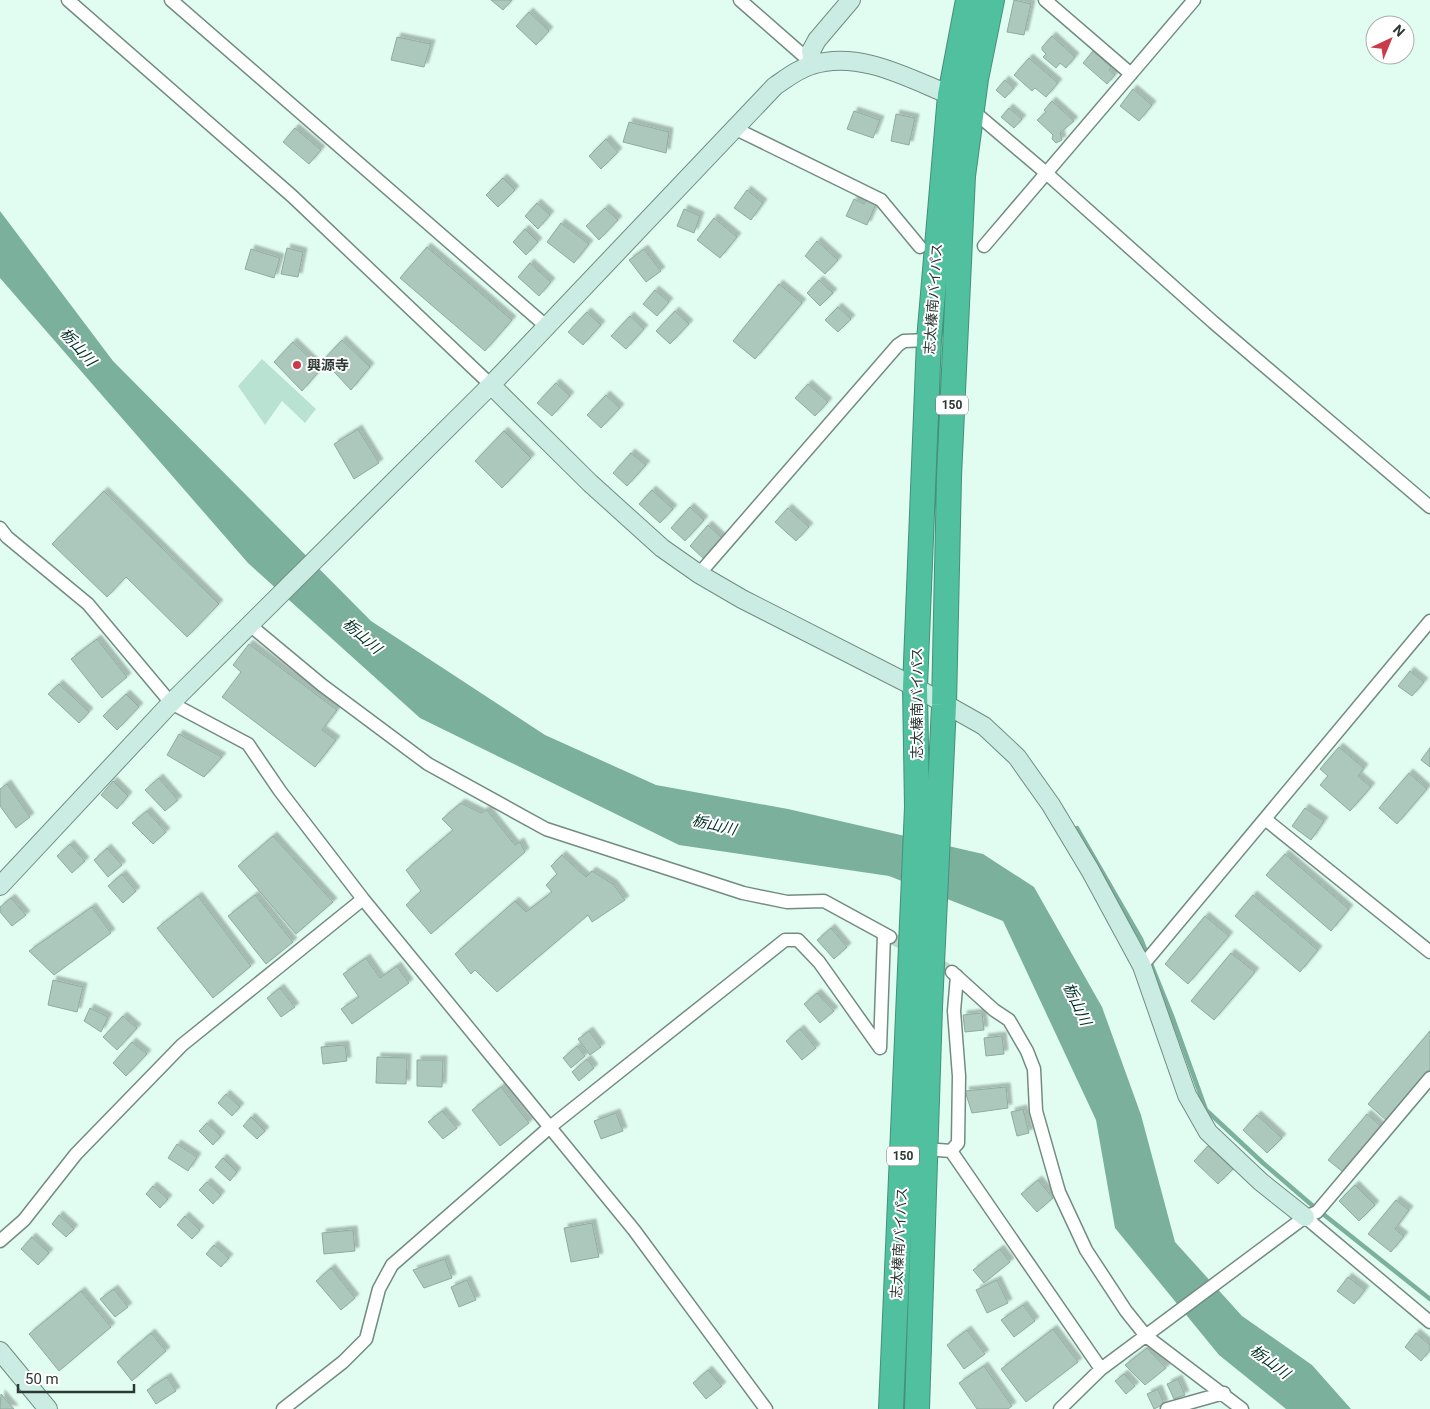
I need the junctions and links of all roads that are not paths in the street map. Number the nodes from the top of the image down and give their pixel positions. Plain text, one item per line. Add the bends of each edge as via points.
1 (68, 0) edge
2 (170, 0) edge
3 (740, 0) edge
4 (851, 0) edge
5 (968, 0) edge
6 (992, 0) edge
7 (1045, 0) edge
8 (1194, 0) edge
9 (813, 64) junction
10 (1131, 74) junction
11 (950, 95) junction
12 (972, 110) junction
13 (734, 128) junction
14 (1046, 172) junction
15 (984, 246) dead end
16 (920, 247) dead end
17 (546, 326) junction
18 (929, 340) junction
19 (492, 386) junction
20 (1430, 507) edge
21 (0, 528) edge
22 (699, 574) junction
23 (255, 622) junction
24 (1429, 623) edge
25 (915, 687) junction
26 (171, 703) junction
27 (944, 704) junction
28 (928, 809) junction
29 (1265, 818) junction
30 (0, 886) edge
31 (363, 899) junction
32 (1430, 952) edge
33 (1147, 960) junction
34 (1430, 1078) edge
35 (550, 1127) junction
36 (924, 1149) junction
37 (951, 1152) junction
38 (1305, 1217) junction
39 (0, 1241) edge
40 (1430, 1322) edge
41 (1149, 1334) junction
42 (0, 1351) edge
43 (1100, 1369) junction
44 (1224, 1393) junction
45 (48, 1409) edge
46 (284, 1409) edge
47 (766, 1409) edge
48 (891, 1409) edge
49 (917, 1409) edge
50 (1060, 1409) edge
51 (1167, 1409) edge
52 (1242, 1409) edge

1 - 19 street via 292,196
2 - 17 street
3 - 9 street
4 - 9 street via 817,40 811,51
5 - 11 highway, 志太榛南バイパス / 150
6 - 12 highway, 志太榛南バイパス / 150
7 - 10 street
8 - 10 street
9 - 11 street via 850,61 874,65
9 - 13 street via 775,86
10 - 14 street
11 - 12 street
11 - 18 highway, 志太榛南バイパス / 150
12 - 14 street
12 - 27 highway, 志太榛南バイパス / 150 via 963,176 952,408
13 - 16 street via 881,200
13 - 17 street
14 - 15 street
14 - 20 street via 1213,322
17 - 19 street
18 - 22 street via 904,341 898,345
18 - 25 highway, 志太榛南バイパス / 150
19 - 22 street via 662,548
19 - 23 street
21 - 26 street via 88,604
22 - 25 street
23 - 26 street
23 - 35 street via 322,685 428,764 546,829 743,893 787,902 824,901 887,936 880,1048 819,962 798,940 786,940
24 - 29 street
25 - 27 street
25 - 28 highway, 志太榛南バイパス / 150
26 - 30 street
26 - 31 street via 248,744 280,792
27 - 28 highway, 志太榛南バイパス / 150
27 - 33 street via 984,726 1017,757 1051,805
28 - 36 highway, 志太榛南バイパス / 150 via 935,908
28 - 48 highway, 志太榛南バイパス / 150 via 912,904
29 - 32 street
29 - 33 street
31 - 35 street
31 - 39 street via 182,1046 76,1154 24,1220
33 - 38 street via 1187,1095 1208,1132 1261,1182
34 - 38 street via 1317,1212
35 - 46 street via 392,1265 379,1288 366,1339 343,1362
35 - 47 street via 634,1230
36 - 37 street
36 - 49 highway, 志太榛南バイパス / 150
37 - 41 street via 958,1143 959,1076 954,974 1009,1020 1027,1051 1034,1069 1036,1111 1059,1192 1086,1250 1126,1311
37 - 43 street
38 - 40 street
38 - 41 street
41 - 43 street
41 - 44 street
42 - 45 street
43 - 50 street
44 - 51 street
44 - 52 street

